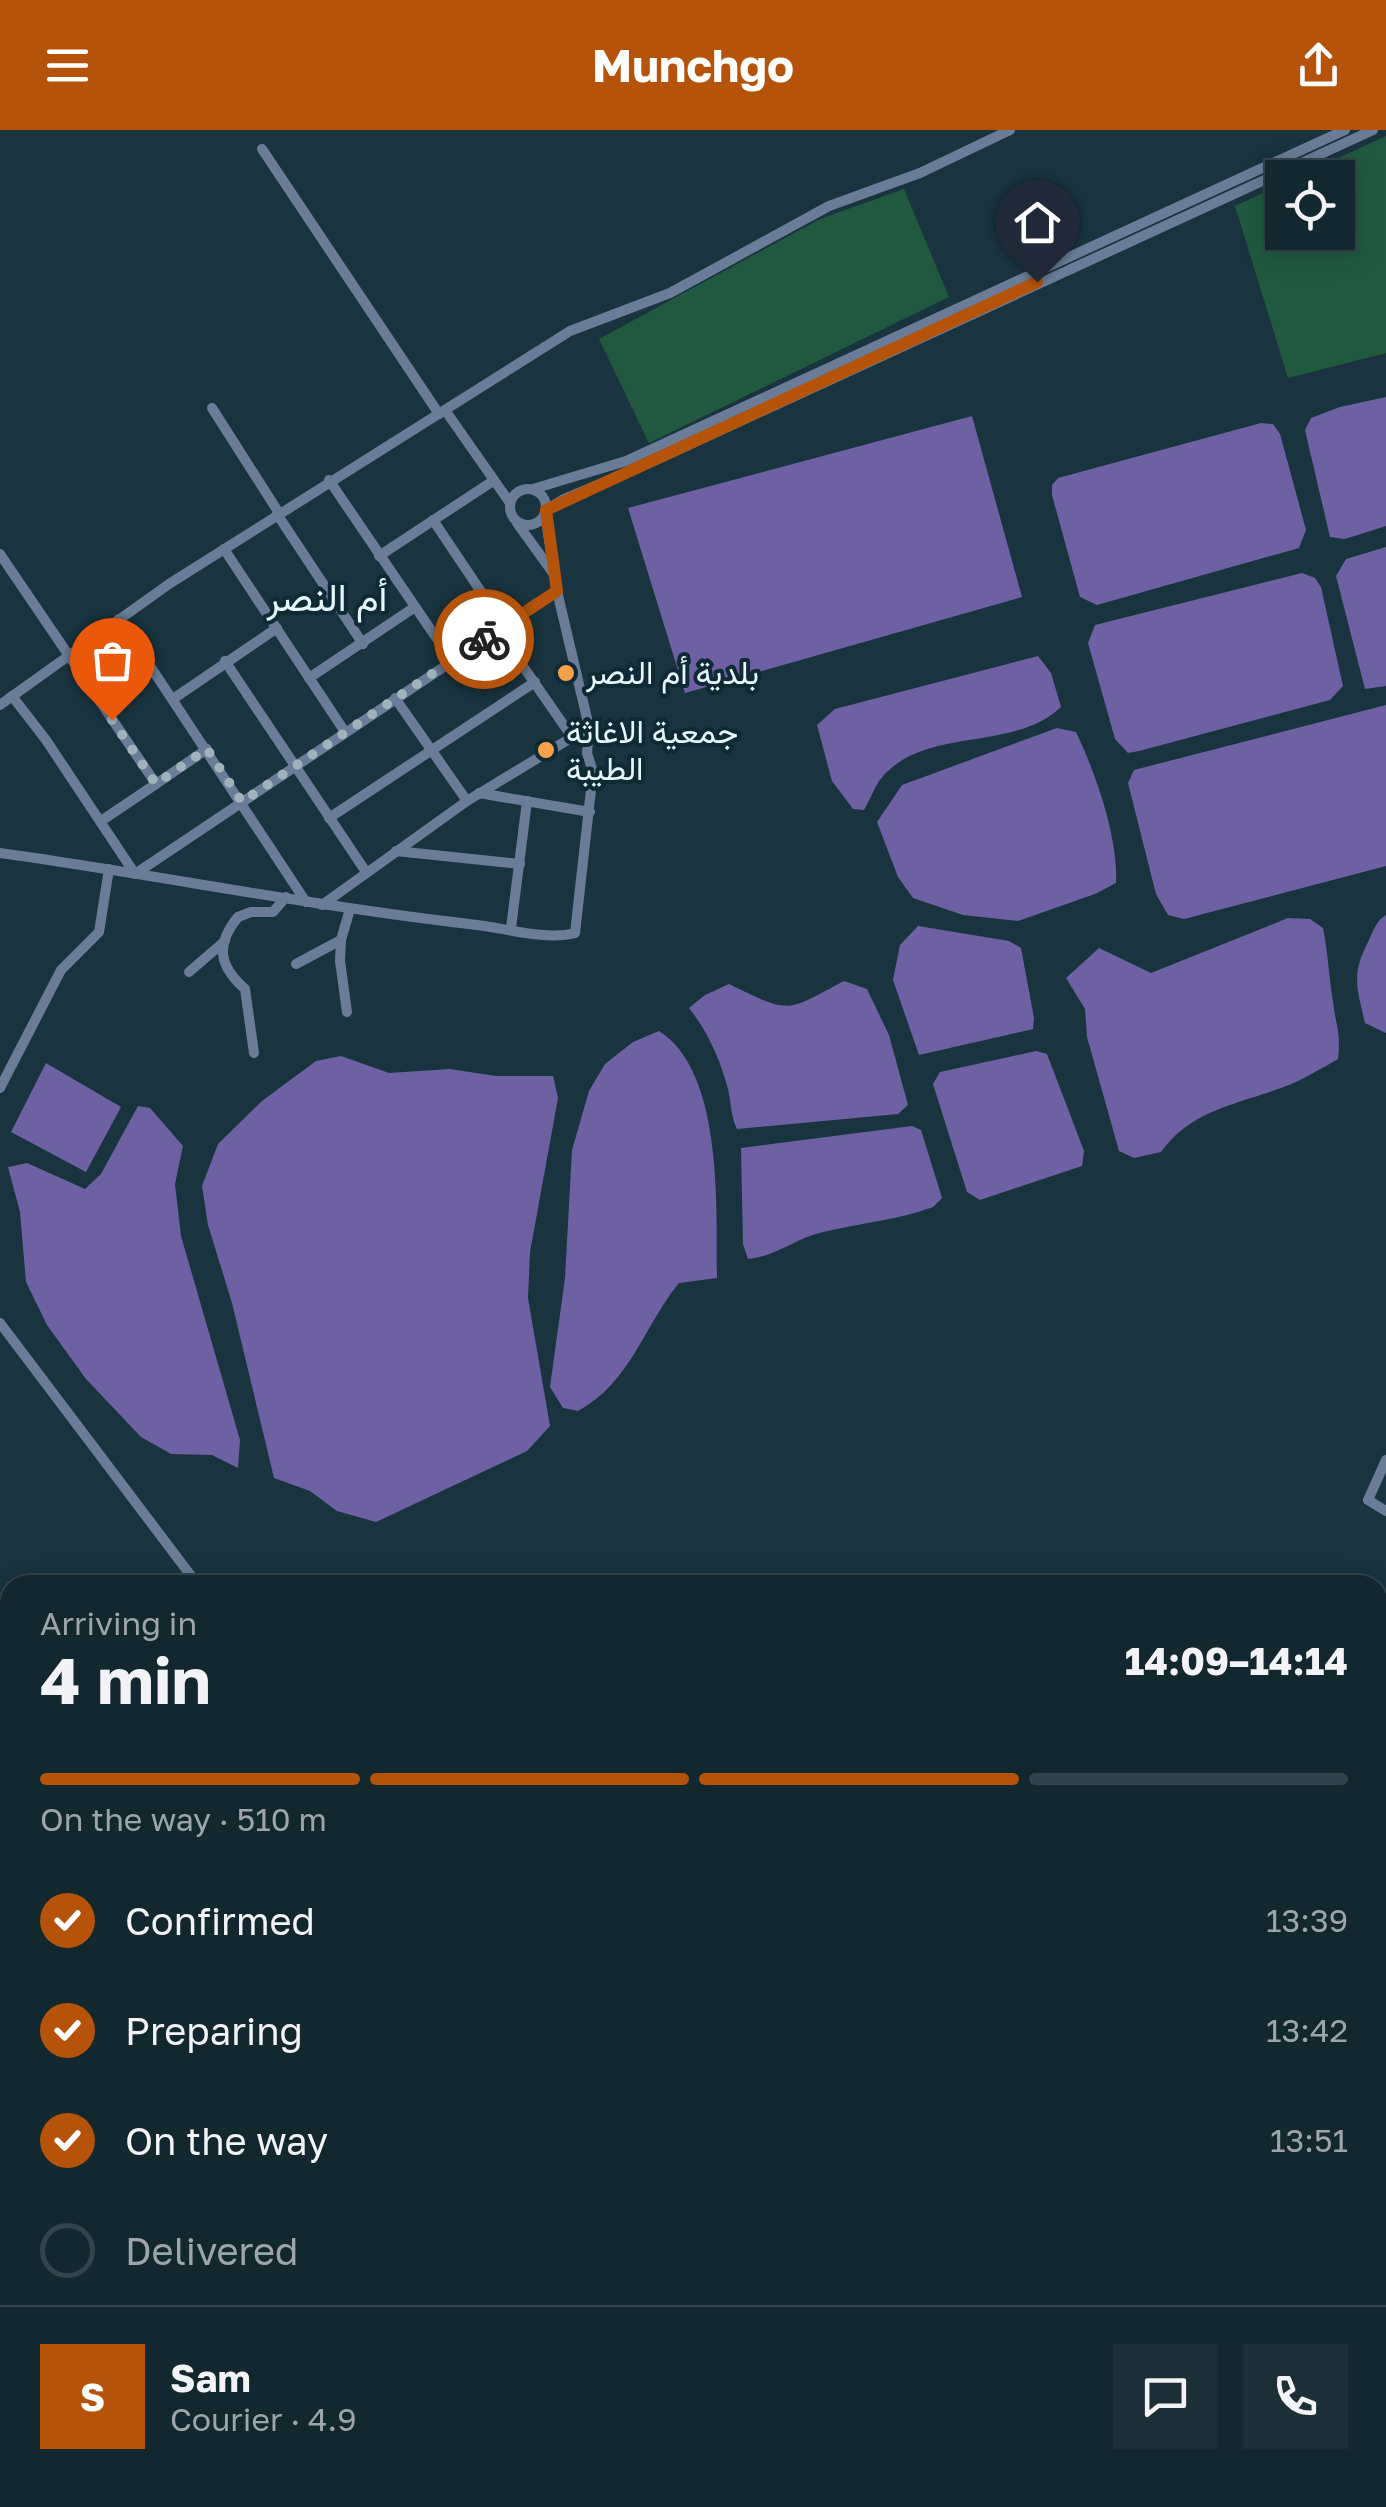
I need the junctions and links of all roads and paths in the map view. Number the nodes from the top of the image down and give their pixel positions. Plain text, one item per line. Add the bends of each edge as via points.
1 (1010, 130) edge
2 (1345, 130) edge
3 (1372, 130) edge
4 (262, 149) dead end
5 (212, 408) dead end
6 (442, 412) junction
7 (330, 480) junction
8 (493, 481) junction
9 (533, 489) junction
10 (510, 503) junction
11 (546, 512) junction
12 (278, 513) junction
13 (433, 520) junction
14 (517, 522) junction
15 (224, 548) junction
16 (0, 554) edge
17 (379, 556) junction
18 (556, 577) junction
19 (557, 591) junction
20 (415, 607) junction
21 (120, 618) junction
22 (277, 628) junction
23 (501, 628) junction
24 (363, 644) junction
25 (68, 655) junction
26 (225, 661) junction
27 (452, 661) junction
28 (310, 678) junction
29 (535, 682) junction
30 (12, 696) junction
31 (395, 698) junction
32 (173, 699) junction
33 (0, 705) edge
34 (589, 727) junction
35 (344, 732) junction
36 (572, 736) junction
37 (207, 749) junction
38 (432, 751) junction
39 (294, 766) junction
40 (156, 784) junction
41 (479, 794) junction
42 (467, 801) junction
43 (526, 801) junction
44 (242, 802) junction
45 (590, 812) junction
46 (329, 818) junction
47 (101, 820) junction
48 (396, 851) junction
49 (0, 853) edge
50 (520, 864) junction
51 (109, 868) junction
52 (366, 872) junction
53 (136, 874) junction
54 (286, 897) junction
55 (306, 902) junction
56 (322, 905) junction
57 (350, 909) junction
58 (511, 928) junction
59 (341, 940) junction
60 (224, 942) junction
61 (296, 964) dead end
62 (189, 972) dead end
63 (346, 1012) dead end
64 (254, 1053) dead end
65 (0, 1088) edge
66 (0, 1324) edge
67 (1386, 1460) edge
68 (1386, 1510) edge
69 (190, 1575) edge

1 - 6 street via 829,206 670,293 570,330
2 - 9 street via 626,461
3 - 11 street
4 - 6 street
5 - 12 street
6 - 7 street
6 - 8 street
7 - 12 street
7 - 17 street
8 - 10 street
8 - 13 street
9 - 10 street via 521,490
9 - 11 street via 543,496
10 - 14 street
11 - 14 street via 532,525
11 - 18 street
12 - 15 street
12 - 24 street
13 - 17 street
13 - 23 street
14 - 18 street
15 - 21 street
15 - 22 street
16 - 25 street
17 - 20 street
18 - 19 street
19 - 23 street
19 - 34 street
20 - 24 street
20 - 27 street
21 - 25 street
21 - 32 street
22 - 26 street
22 - 28 street
23 - 27 street
23 - 29 street
24 - 28 street
25 - 30 street
25 - 40 street
26 - 32 street
26 - 39 street
27 - 31 street
28 - 35 street
29 - 36 street
29 - 38 street
30 - 33 street
30 - 47 street
31 - 35 street
31 - 38 street
32 - 37 street
34 - 36 street
34 - 45 street
35 - 39 street
36 - 41 street
37 - 40 street
37 - 44 street
38 - 42 street
38 - 46 street
39 - 44 street
39 - 46 street
40 - 47 street
41 - 42 street
41 - 43 street
42 - 48 street
43 - 45 street
43 - 50 street
44 - 53 street
44 - 55 street
45 - 58 street via 575,933
46 - 52 street
47 - 53 street
48 - 50 street
48 - 52 street
49 - 51 street
50 - 58 street
51 - 53 street
51 - 65 street via 98,932 61,970
52 - 56 street
53 - 54 street
54 - 55 street
54 - 60 street via 273,912 238,917
55 - 56 street
56 - 57 street
57 - 58 street
57 - 59 street
59 - 61 street
59 - 63 street
60 - 62 street
60 - 64 street via 228,974 245,989
66 - 69 street
67 - 68 street via 1368,1500

